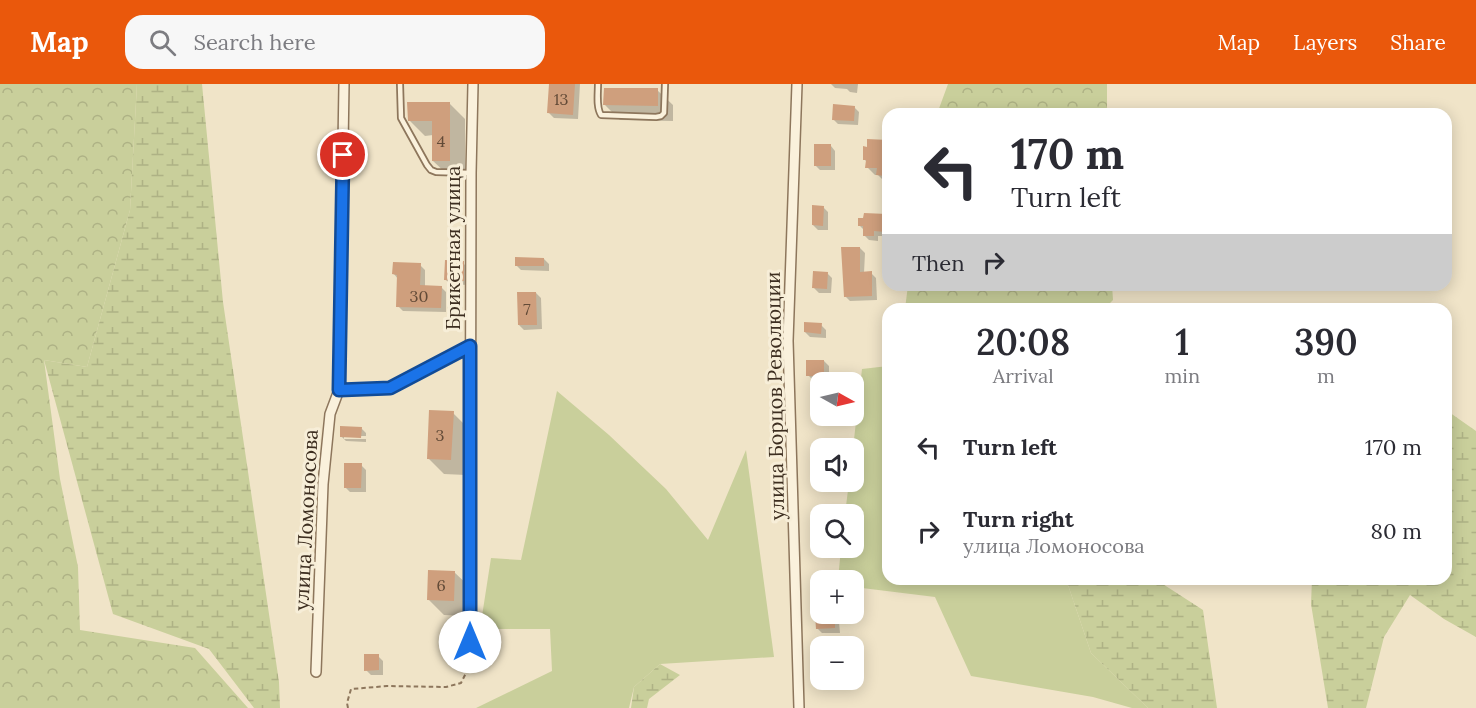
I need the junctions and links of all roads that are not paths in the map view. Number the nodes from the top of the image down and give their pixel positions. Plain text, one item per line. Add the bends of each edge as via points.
1 (344, 84) edge
2 (400, 84) edge
3 (473, 84) edge
4 (598, 84) edge
5 (665, 84) edge
6 (797, 84) edge
7 (471, 173) junction
8 (470, 346) junction
9 (339, 390) junction
10 (470, 665) road end
11 (316, 672) dead end
12 (799, 708) edge

1 - 9 street, улица Ломоносова
2 - 7 lane via 401,118 431,170
3 - 7 street, Брикетная улица
4 - 5 lane via 601,115 656,117 664,112
6 - 12 street, улица Борцов Революции via 788,341
7 - 8 street, Брикетная улица
8 - 9 lane via 390,388
8 - 10 street, Брикетная улица
9 - 11 street, улица Ломоносова via 330,414 323,484

